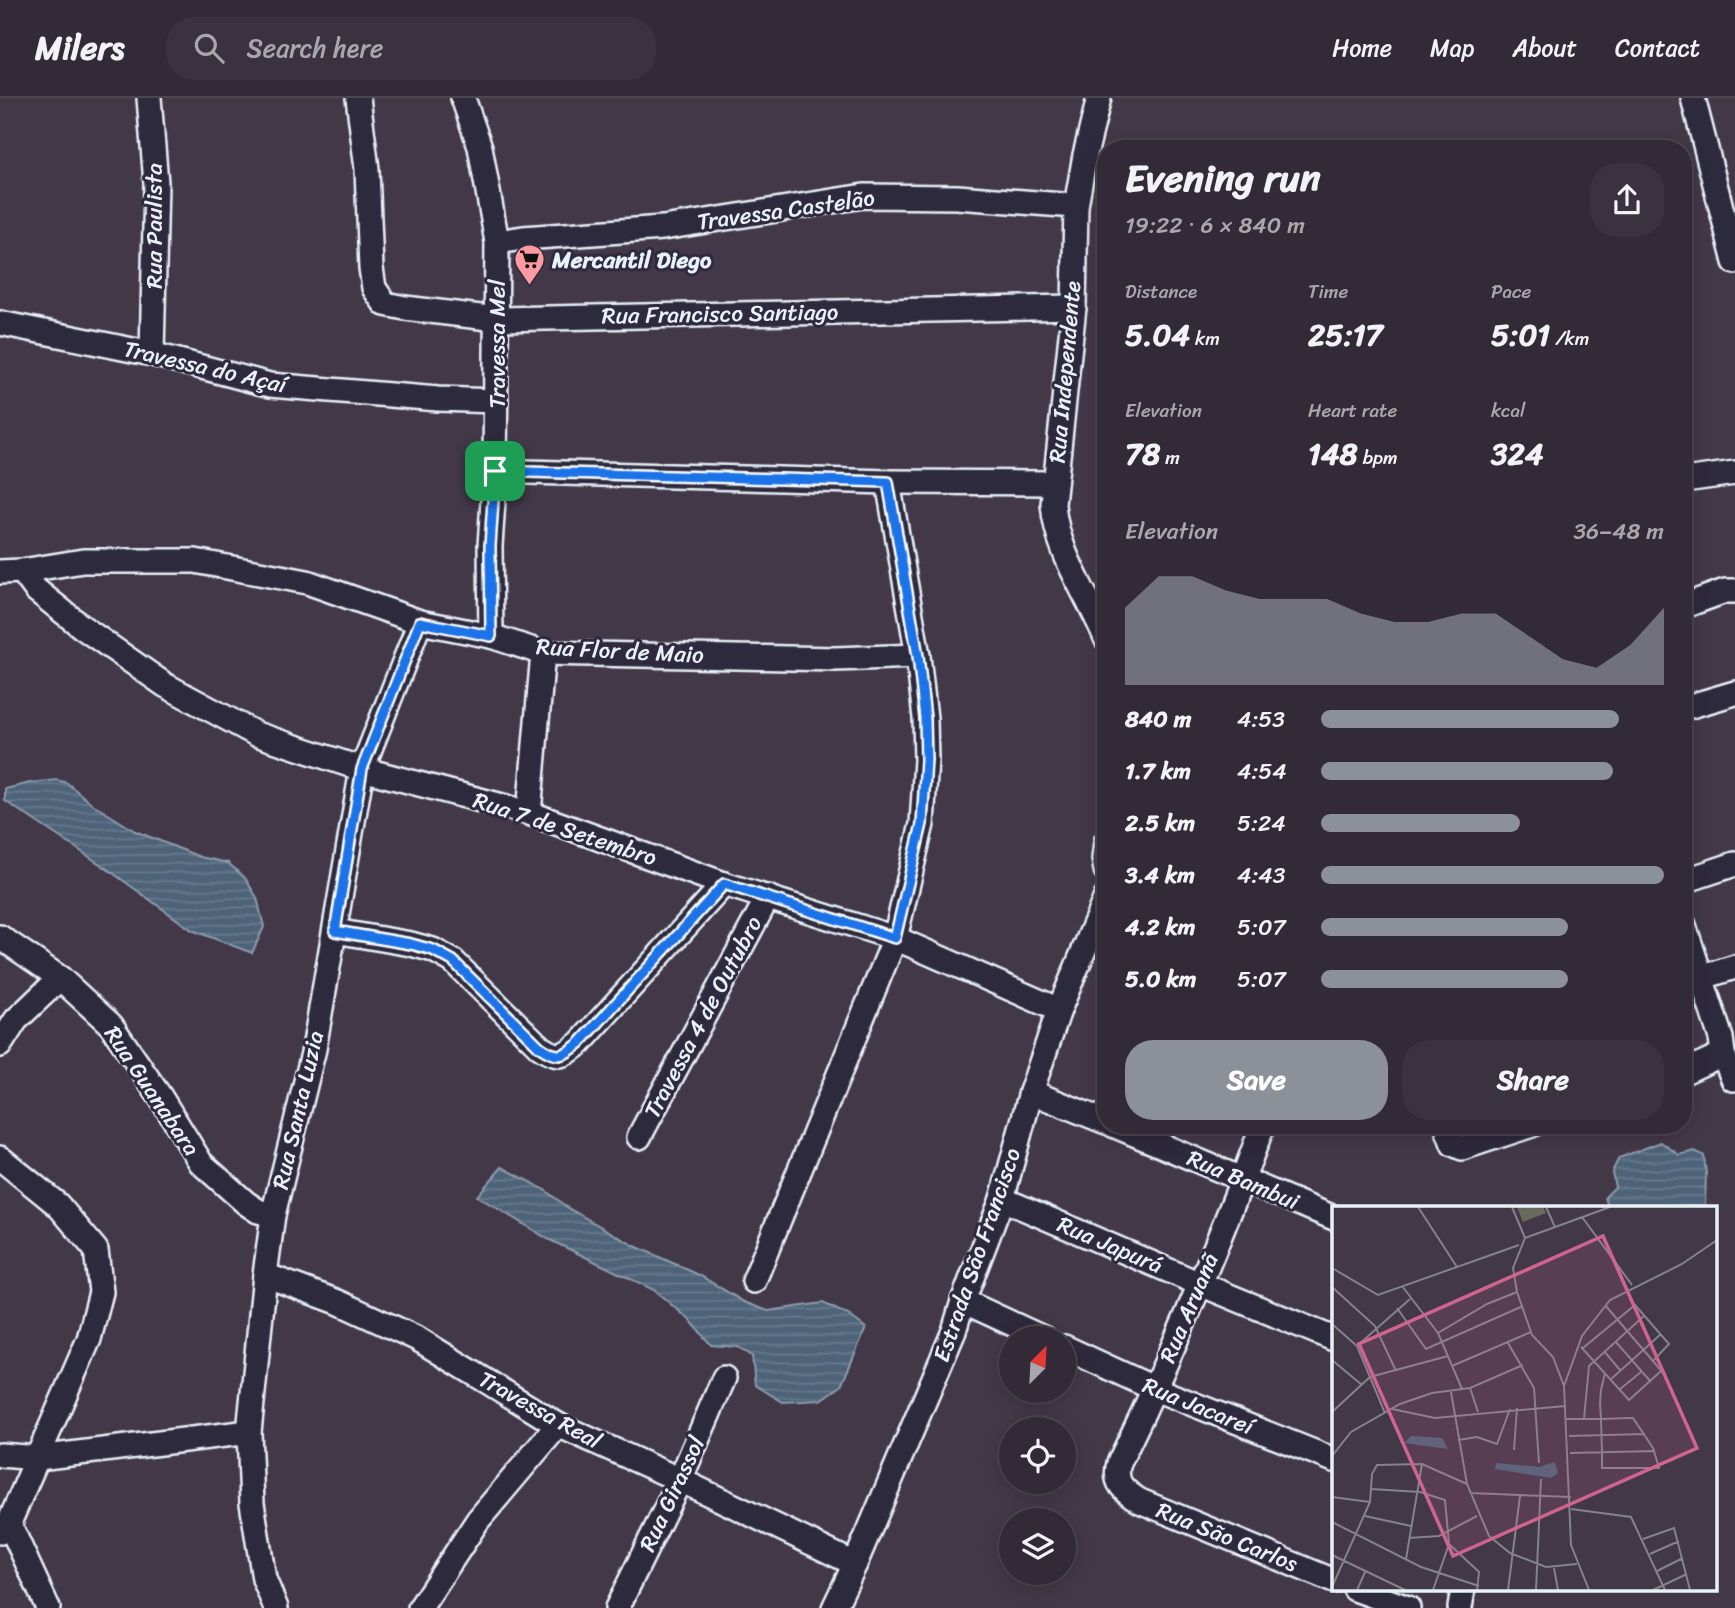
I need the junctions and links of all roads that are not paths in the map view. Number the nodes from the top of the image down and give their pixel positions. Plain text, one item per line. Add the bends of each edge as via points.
1 (149, 98) edge
2 (358, 98) edge
3 (463, 98) edge
4 (1099, 98) edge
5 (1693, 98) edge
6 (1076, 206) junction
7 (497, 242) junction
8 (1735, 262) edge
9 (1074, 307) junction
10 (497, 319) junction
11 (0, 323) edge
12 (152, 354) junction
13 (496, 401) junction
14 (495, 471) junction
15 (1735, 473) edge
16 (1692, 479) edge
17 (888, 482) junction
18 (1055, 483) junction
19 (11, 571) edge
20 (1730, 591) edge
21 (1692, 603) edge
22 (1097, 620) edge
23 (420, 622) junction
24 (491, 636) junction
25 (543, 653) junction
26 (918, 656) junction
27 (1735, 693) edge
28 (1692, 706) edge
29 (362, 769) junction
30 (529, 813) junction
31 (1735, 864) edge
32 (1692, 878) edge
33 (724, 884) junction
34 (768, 897) junction
35 (1097, 919) edge
36 (335, 931) junction
37 (0, 937) edge
38 (895, 938) junction
39 (1692, 952) edge
40 (1735, 967) edge
41 (60, 978) junction
42 (1700, 978) junction
43 (1059, 1010) junction
44 (0, 1045) edge
45 (1724, 1054) junction
46 (1692, 1068) edge
47 (1733, 1079) dead end
48 (1031, 1092) junction
49 (1097, 1118) edge
50 (1149, 1134) edge
51 (1260, 1134) edge
52 (1449, 1134) edge
53 (1505, 1134) edge
54 (639, 1137) dead end
55 (0, 1158) edge
56 (1242, 1181) junction
57 (1002, 1199) junction
58 (273, 1215) junction
59 (1332, 1217) edge
60 (265, 1275) junction
61 (754, 1281) dead end
62 (1199, 1284) junction
63 (963, 1301) junction
64 (1017, 1326) edge
65 (1332, 1338) edge
66 (1076, 1353) edge
67 (724, 1378) dead end
68 (1155, 1389) junction
69 (558, 1425) junction
70 (249, 1432) junction
71 (0, 1455) edge
72 (38, 1458) junction
73 (1332, 1459) edge
74 (680, 1480) junction
75 (1122, 1489) joint
76 (4, 1527) edge
77 (855, 1564) junction
78 (1332, 1580) edge
79 (1358, 1590) edge
80 (1464, 1590) edge
81 (48, 1608) edge
82 (276, 1608) edge
83 (420, 1608) edge
84 (617, 1608) edge
85 (834, 1608) edge
86 (1408, 1608) edge
87 (1460, 1608) edge

1 - 12 street, Rua Paulista via 156,183
2 - 10 street, Rua Francisco Santiago via 367,169 371,268 374,288 384,304
3 - 7 street, Travessa Mel via 480,147
4 - 6 street, Rua Independente
5 - 8 street
6 - 7 street, Travessa Castelão via 864,196 663,228
6 - 9 street, Rua Independente
7 - 10 street, Travessa Mel
9 - 10 street, Rua Francisco Santiago
9 - 18 street, Rua Independente
10 - 13 street, Travessa Mel
11 - 12 street, Travessa do Açaí
12 - 13 street, Travessa do Açaí via 270,385
13 - 14 street, Travessa Mel
14 - 17 street
14 - 24 street, Travessa Mel
15 - 16 street
17 - 18 street
17 - 26 street
18 - 22 street, Rua Independente via 1054,519 1066,559
19 - 23 street, Rua Flor de Maio via 83,561 195,561 307,582
19 - 29 street, Rua 7 de Setembro via 165,685 256,734
20 - 21 street
23 - 24 street, Rua Flor de Maio
23 - 29 street, Rua Santa Luzia
24 - 25 street, Rua Flor de Maio
25 - 26 street, Rua Flor de Maio via 835,659
25 - 30 street
26 - 38 street via 926,739 922,824
27 - 28 street
29 - 30 street, Rua 7 de Setembro
29 - 36 street, Rua Santa Luzia
30 - 33 street, Rua 7 de Setembro
31 - 32 street
33 - 34 street, Rua 7 de Setembro
33 - 36 street via 580,1043 557,1056 540,1047 453,961 411,944
34 - 38 street, Rua 7 de Setembro
34 - 54 street, Travessa 4 de Outubro
35 - 43 street, Estrada São Francisco
36 - 58 street, Rua Santa Luzia via 314,1049
37 - 41 street, Rua Guanabara
38 - 43 street, Rua 7 de Setembro
38 - 61 street
39 - 42 street
40 - 42 street
41 - 44 street via 16,1020
41 - 58 street, Rua Guanabara via 111,1025 201,1163 246,1203
42 - 45 street
43 - 48 street, Estrada São Francisco
45 - 46 street
45 - 47 street
48 - 49 street
48 - 57 street, Estrada São Francisco
50 - 56 street, Rua Bambui
51 - 56 street, Rua Aruanã
52 - 53 street via 1453,1144 1462,1148
55 - 72 street via 58,1205 96,1250 100,1292 89,1339
56 - 59 street, Rua Bambui
56 - 62 street, Rua Aruanã
57 - 62 street, Rua Japurá
57 - 63 street, Estrada São Francisco
58 - 60 street, Rua Santa Luzia
60 - 69 street, Travessa Real via 418,1339
60 - 70 street, Rua Santa Luzia
62 - 65 street, Rua Japurá
62 - 68 street, Rua Aruanã
63 - 64 street
63 - 77 street, Estrada São Francisco
66 - 68 street, Rua Jacareí
67 - 74 street, Rua Girassol
68 - 73 street, Rua Jacareí
68 - 75 street, Rua Aruanã via 1116,1470
69 - 74 street, Travessa Real
69 - 83 street via 478,1520
70 - 72 street
70 - 82 street, Rua Santa Luzia via 252,1503 264,1579
71 - 72 street
72 - 76 street
74 - 77 street, Travessa Real
74 - 84 street, Rua Girassol
75 - 78 street, Rua São Carlos via 1140,1501
76 - 81 street
77 - 85 street, Estrada São Francisco
79 - 86 street
80 - 87 street

